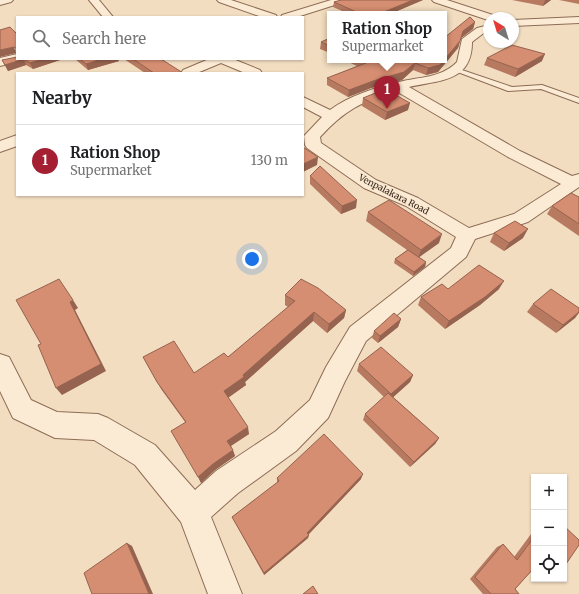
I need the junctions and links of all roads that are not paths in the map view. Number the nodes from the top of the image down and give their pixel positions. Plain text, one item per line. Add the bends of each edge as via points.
1 (8, 0) edge
2 (94, 0) edge
3 (222, 0) edge
4 (341, 0) edge
5 (437, 0) edge
6 (0, 2) edge
7 (483, 15) edge
8 (107, 16) edge
9 (269, 16) edge
10 (289, 16) edge
11 (577, 21) edge
12 (519, 23) edge
13 (483, 30) edge
14 (16, 58) edge
15 (217, 60) edge
16 (225, 60) edge
17 (0, 62) edge
18 (457, 70) junction
19 (189, 72) edge
20 (254, 72) edge
21 (399, 87) junction
22 (304, 101) edge
23 (579, 101) edge
24 (332, 115) junction
25 (16, 140) edge
26 (0, 147) edge
27 (576, 181) edge
28 (467, 235) junction
29 (0, 365) edge
30 (193, 512) junction
31 (225, 594) edge

1 - 6 street
2 - 8 street
3 - 9 street
4 - 10 street
5 - 7 street
11 - 12 street
13 - 18 street via 466,41 466,56
14 - 17 street
15 - 19 street
16 - 20 street
18 - 21 street
18 - 23 lane via 511,89 542,87
21 - 24 street via 364,97
21 - 27 street via 514,154
22 - 24 street
24 - 28 street, Venpalakara Road via 312,136 312,145 370,184 412,202
25 - 26 street
27 - 28 street via 521,218
28 - 30 street via 459,252 358,334 319,408 286,441 227,482
29 - 30 street via 22,409 55,426 98,427 145,455
30 - 31 street

